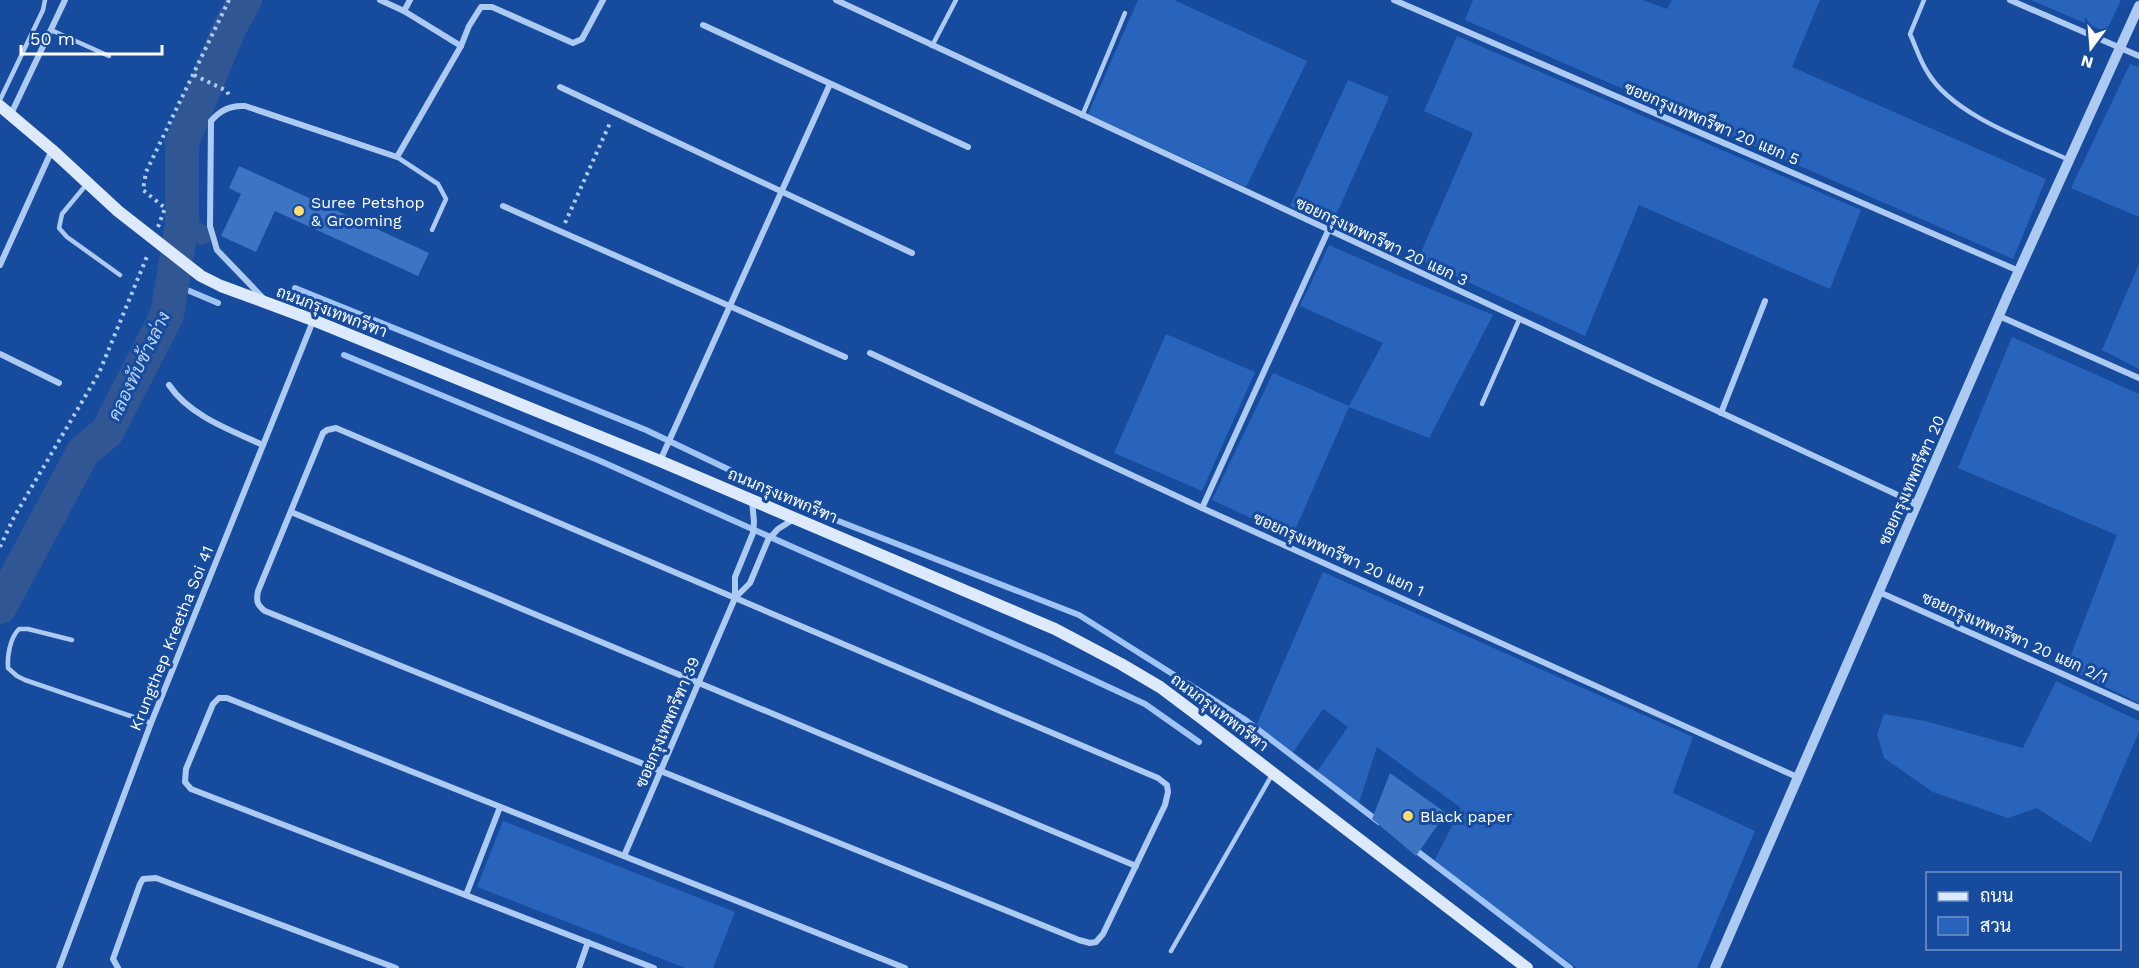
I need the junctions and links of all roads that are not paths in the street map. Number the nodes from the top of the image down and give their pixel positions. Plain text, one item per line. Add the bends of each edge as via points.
1 (45, 0) edge
2 (65, 0) edge
3 (380, 0) edge
4 (410, 0) edge
5 (603, 0) edge
6 (836, 0) edge
7 (956, 0) edge
8 (1394, 0) edge
9 (1924, 0) edge
10 (2010, 0) edge
11 (2139, 6) edge
12 (404, 11) junction
13 (1125, 13) dead end
14 (704, 25) dead end
15 (51, 30) junction
16 (932, 45) junction
17 (461, 46) junction
18 (2120, 48) junction
19 (109, 56) dead end
20 (2139, 56) edge
21 (830, 84) junction
22 (560, 87) dead end
23 (0, 100) edge
24 (0, 106) edge
25 (11, 114) junction
26 (1082, 116) junction
27 (968, 147) dead end
28 (52, 150) junction
29 (397, 157) junction
30 (2069, 160) junction
31 (87, 183) junction
32 (781, 192) junction
33 (503, 206) dead end
34 (432, 230) dead end
35 (1328, 231) junction
36 (912, 254) dead end
37 (0, 265) edge
38 (2019, 270) junction
39 (120, 275) dead end
40 (1765, 301) dead end
41 (268, 304) junction
42 (729, 306) junction
43 (1999, 316) junction
44 (313, 320) junction
45 (1519, 320) junction
46 (870, 353) dead end
47 (0, 354) edge
48 (845, 357) dead end
49 (2139, 378) edge
50 (59, 383) dead end
51 (169, 385) dead end
52 (1482, 404) dead end
53 (1721, 413) junction
54 (263, 445) junction
55 (660, 461) junction
56 (752, 500) junction
57 (1917, 504) junction
58 (1202, 508) junction
59 (291, 512) junction
60 (795, 518) junction
61 (1879, 592) junction
62 (735, 598) junction
63 (72, 640) dead end
64 (699, 683) junction
65 (2139, 708) edge
66 (151, 723) junction
67 (661, 770) junction
68 (1273, 773) junction
69 (1797, 777) junction
70 (500, 807) junction
71 (624, 856) junction
72 (1136, 866) junction
73 (466, 895) junction
74 (588, 942) junction
75 (1171, 951) dead end
76 (59, 968) edge
77 (118, 968) edge
78 (396, 968) edge
79 (579, 968) edge
80 (654, 968) edge
81 (905, 968) edge
82 (1527, 968) edge
83 (1715, 968) edge

1 - 23 lane
2 - 15 street
3 - 12 street
4 - 12 street
5 - 17 street via 582,39 573,43 492,7 481,7
6 - 16 street, ซอยกรุงเทพกรีฑา 20 แยก 3
7 - 16 lane
8 - 38 street, ซอยกรุงเทพกรีฑา 20 แยก 5
9 - 30 lane via 1910,34 1928,74 1947,95 1975,116
10 - 18 street
11 - 18 street, ซอยกรุงเทพกรีฑา 20
12 - 17 street
13 - 26 lane
14 - 21 street
15 - 19 lane
15 - 25 street
16 - 26 street, ซอยกรุงเทพกรีฑา 20 แยก 3
17 - 29 street
18 - 20 street
18 - 30 street, ซอยกรุงเทพกรีฑา 20
21 - 27 street
21 - 32 street
22 - 32 street
24 - 25 main road, ถนนกรุงเทพกรีฑา
25 - 28 main road, ถนนกรุงเทพกรีฑา
26 - 35 street, ซอยกรุงเทพกรีฑา 20 แยก 3
28 - 31 main road, ถนนกรุงเทพกรีฑา
28 - 37 street
29 - 34 lane via 438,184 446,198
29 - 41 street via 245,106 233,106 217,114 209,131 210,226 217,250
30 - 38 street, ซอยกรุงเทพกรีฑา 20
31 - 39 lane via 62,214 59,228
31 - 41 main road, ถนนกรุงเทพกรีฑา via 201,276
32 - 36 street
32 - 42 street
33 - 42 street
35 - 45 street, ซอยกรุงเทพกรีฑา 20 แยก 3
35 - 58 street
38 - 43 street, ซอยกรุงเทพกรีฑา 20
40 - 53 street
41 - 44 main road, ถนนกรุงเทพกรีฑา
42 - 48 street
42 - 55 street
43 - 49 street
43 - 57 street, ซอยกรุงเทพกรีฑา 20
44 - 54 street, Krungthep Kreetha Soi 41
44 - 55 main road, ถนนกรุงเทพกรีฑา
45 - 52 lane
45 - 53 street, ซอยกรุงเทพกรีฑา 20 แยก 3
46 - 58 street, ซอยกรุงเทพกรีฑา 20 แยก 1
47 - 50 street
51 - 54 street via 208,420
53 - 57 street, ซอยกรุงเทพกรีฑา 20 แยก 3
54 - 66 street, Krungthep Kreetha Soi 41
55 - 56 main road, ถนนกรุงเทพกรีฑา
56 - 60 main road, ถนนกรุงเทพกรีฑา
56 - 62 street, ซอยกรุงเทพกรีฑา 39 via 753,533 735,577
57 - 61 street, ซอยกรุงเทพกรีฑา 20
58 - 69 street, ซอยกรุงเทพกรีฑา 20 แยก 1
59 - 62 street via 323,433 336,428
59 - 64 street
59 - 67 street via 258,591 256,599 266,611
60 - 62 street, ซอยกรุงเทพกรีฑา 39 via 768,540 750,583
60 - 68 main road, ถนนกรุงเทพกรีฑา via 1090,646 1160,687
61 - 65 street, ซอยกรุงเทพกรีฑา 20 แยก 2/1
61 - 69 street, ซอยกรุงเทพกรีฑา 20
62 - 64 street, ซอยกรุงเทพกรีฑา 39
62 - 72 street via 1158,778 1167,785 1165,805
63 - 66 lane via 20,629 7,657 8,668 25,680
64 - 67 street, ซอยกรุงเทพกรีฑา 39
64 - 72 street
66 - 76 street, Krungthep Kreetha Soi 41
67 - 71 street, ซอยกรุงเทพกรีฑา 39
67 - 72 street via 1090,943 1103,934
68 - 75 lane
68 - 82 main road, ถนนกรุงเทพกรีฑา
69 - 83 street, ซอยกรุงเทพกรีฑา 20
70 - 71 street
70 - 73 street
70 - 73 street via 227,698 219,698 213,704 186,769 185,782 191,789
71 - 81 street
73 - 74 street
74 - 79 street
74 - 80 street
77 - 78 street via 113,959 116,946 140,884 143,879 156,878

